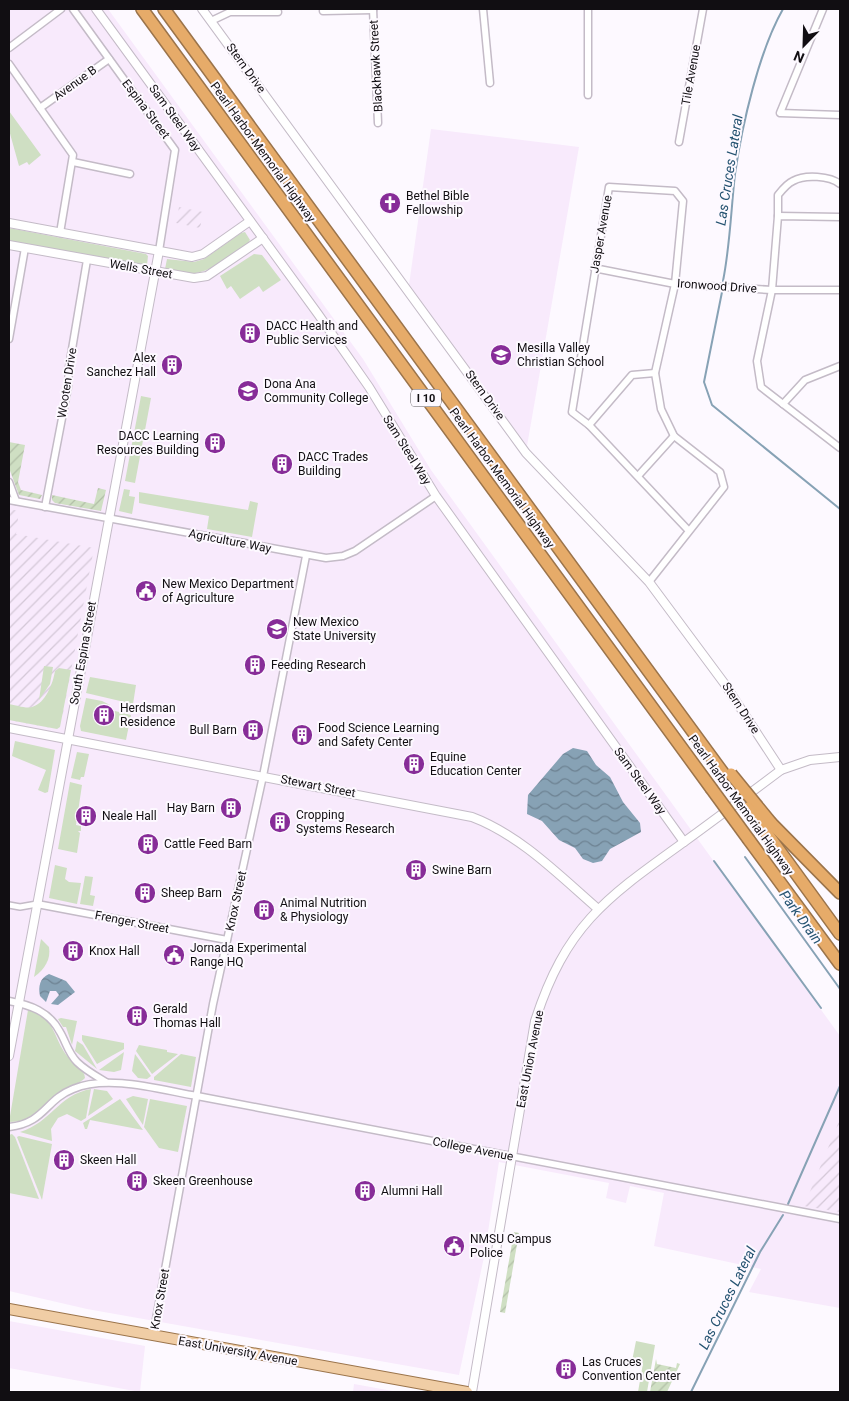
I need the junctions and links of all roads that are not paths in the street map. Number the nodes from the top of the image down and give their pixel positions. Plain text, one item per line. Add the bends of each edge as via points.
1 (61, 9) edge
2 (73, 9) edge
3 (96, 9) edge
4 (142, 9) edge
5 (164, 9) edge
6 (202, 9) edge
7 (373, 9) edge
8 (483, 9) edge
9 (588, 9) edge
10 (703, 9) edge
11 (823, 9) edge
12 (323, 11) dead end
13 (278, 12) dead end
14 (212, 21) junction
15 (9, 48) edge
16 (109, 58) junction
17 (9, 64) edge
18 (490, 83) dead end
19 (588, 95) dead end
20 (40, 108) junction
21 (840, 115) edge
22 (378, 123) dead end
23 (679, 142) dead end
24 (73, 162) junction
25 (130, 174) dead end
26 (840, 184) edge
27 (778, 216) junction
28 (840, 216) edge
29 (250, 220) junction
30 (9, 223) edge
31 (60, 233) junction
32 (263, 238) junction
33 (9, 245) edge
34 (25, 248) junction
35 (159, 252) junction
36 (87, 260) junction
37 (594, 268) junction
38 (155, 272) junction
39 (674, 284) junction
40 (772, 290) junction
41 (840, 290) edge
42 (9, 339) edge
43 (840, 366) edge
44 (655, 373) junction
45 (783, 404) junction
46 (589, 425) junction
47 (674, 436) junction
48 (840, 448) edge
49 (638, 476) junction
50 (9, 482) edge
51 (436, 496) junction
52 (12, 500) edge
53 (45, 507) junction
54 (108, 518) junction
55 (689, 531) junction
56 (306, 556) junction
57 (649, 582) junction
58 (9, 728) edge
59 (68, 739) junction
60 (840, 757) edge
61 (782, 770) junction
62 (263, 776) junction
63 (767, 826) junction
64 (684, 842) junction
65 (840, 893) edge
66 (9, 904) edge
67 (37, 904) junction
68 (598, 909) junction
69 (818, 934) junction
70 (840, 934) edge
71 (227, 940) junction
72 (840, 964) edge
73 (840, 969) edge
74 (9, 1001) edge
75 (19, 1003) junction
76 (9, 1056) edge
77 (106, 1082) junction
78 (197, 1096) junction
79 (9, 1127) edge
80 (512, 1157) junction
81 (840, 1219) edge
82 (9, 1309) edge
83 (153, 1336) junction
84 (466, 1392) edge
85 (472, 1392) edge

1 - 15 street
2 - 16 street, Espina Street
3 - 29 street, Sam Steel Way
4 - 69 highway, Pearl Harbor Memorial Highway / I 10, bridge
5 - 63 highway, Pearl Harbor Memorial Highway / I 10, bridge via 625,638
6 - 14 street, Stern Drive
7 - 12 street
7 - 22 street, Blackhawk Street
8 - 18 street
9 - 19 street
10 - 23 street, Tile Avenue
11 - 21 street via 780,113
13 - 14 street via 230,12
14 - 57 street, Stern Drive via 526,453
16 - 20 street, Avenue B
16 - 35 street, Espina Street via 175,150
17 - 20 street
20 - 24 street via 71,151
24 - 25 street
24 - 31 street
26 - 27 street via 834,179 792,181 778,195
27 - 28 street
27 - 40 street
29 - 32 street, Sam Steel Way
29 - 35 street, Wells Street via 198,256
30 - 31 street, Wells Street
31 - 35 street, Wells Street
32 - 38 street, Wells Street via 203,277 188,278
32 - 51 street, Sam Steel Way via 369,387
33 - 34 street, Wells Street
34 - 36 street, Wells Street
34 - 42 street
35 - 38 street, South Espina Street
36 - 38 street, Wells Street
36 - 53 street, Wooten Drive via 68,387
37 - 39 street, Ironwood Drive
37 - 39 street, Jasper Avenue via 610,187 675,191 683,201
37 - 46 street, Jasper Avenue via 572,412
38 - 54 street, South Espina Street
39 - 40 street, Ironwood Drive
39 - 44 street, Jasper Avenue
40 - 41 street, Ironwood Drive
40 - 45 street via 758,361 761,387
43 - 45 street via 805,380
44 - 46 street via 632,375
44 - 47 street, Jasper Avenue via 661,409
45 - 48 street
46 - 49 street, Jasper Avenue
47 - 49 street
47 - 55 street, Jasper Avenue via 720,472 724,487
49 - 55 street, Jasper Avenue
50 - 52 street
51 - 56 street, Agriculture Way via 349,554 332,558
51 - 64 street, Sam Steel Way
52 - 53 street, Agriculture Way
53 - 54 street, Agriculture Way
54 - 56 street, Agriculture Way
54 - 59 street, South Espina Street
55 - 57 street, Jasper Avenue
56 - 62 street, Knox Street
57 - 61 street, Stern Drive via 724,683
58 - 59 street, Stewart Street
59 - 62 street, Stewart Street
59 - 67 street, South Espina Street
60 - 61 street, East Union Avenue via 810,760
61 - 64 street, East Union Avenue
62 - 68 street, Stewart Street via 479,819 524,847
62 - 71 street, Knox Street
63 - 65 highway
63 - 70 highway, Pearl Harbor Memorial Highway / I 10
64 - 68 street, East Union Avenue via 632,879
66 - 67 street via 20,907
67 - 71 street, Frenger Street
67 - 75 street, South Espina Street
68 - 80 street, East Union Avenue via 564,953 545,992 535,1021
69 - 72 highway, Pearl Harbor Memorial Highway / I 10
69 - 73 highway
71 - 78 street, Knox Street
74 - 75 street
75 - 76 street, South Espina Street
75 - 77 street via 43,1012 55,1023 77,1062
77 - 78 street, College Avenue
77 - 79 street via 72,1089 33,1121
78 - 80 street, College Avenue
78 - 83 street, Knox Street
80 - 81 street, College Avenue
80 - 85 street, East Union Avenue
82 - 83 main road, East University Avenue
83 - 84 main road, East University Avenue

